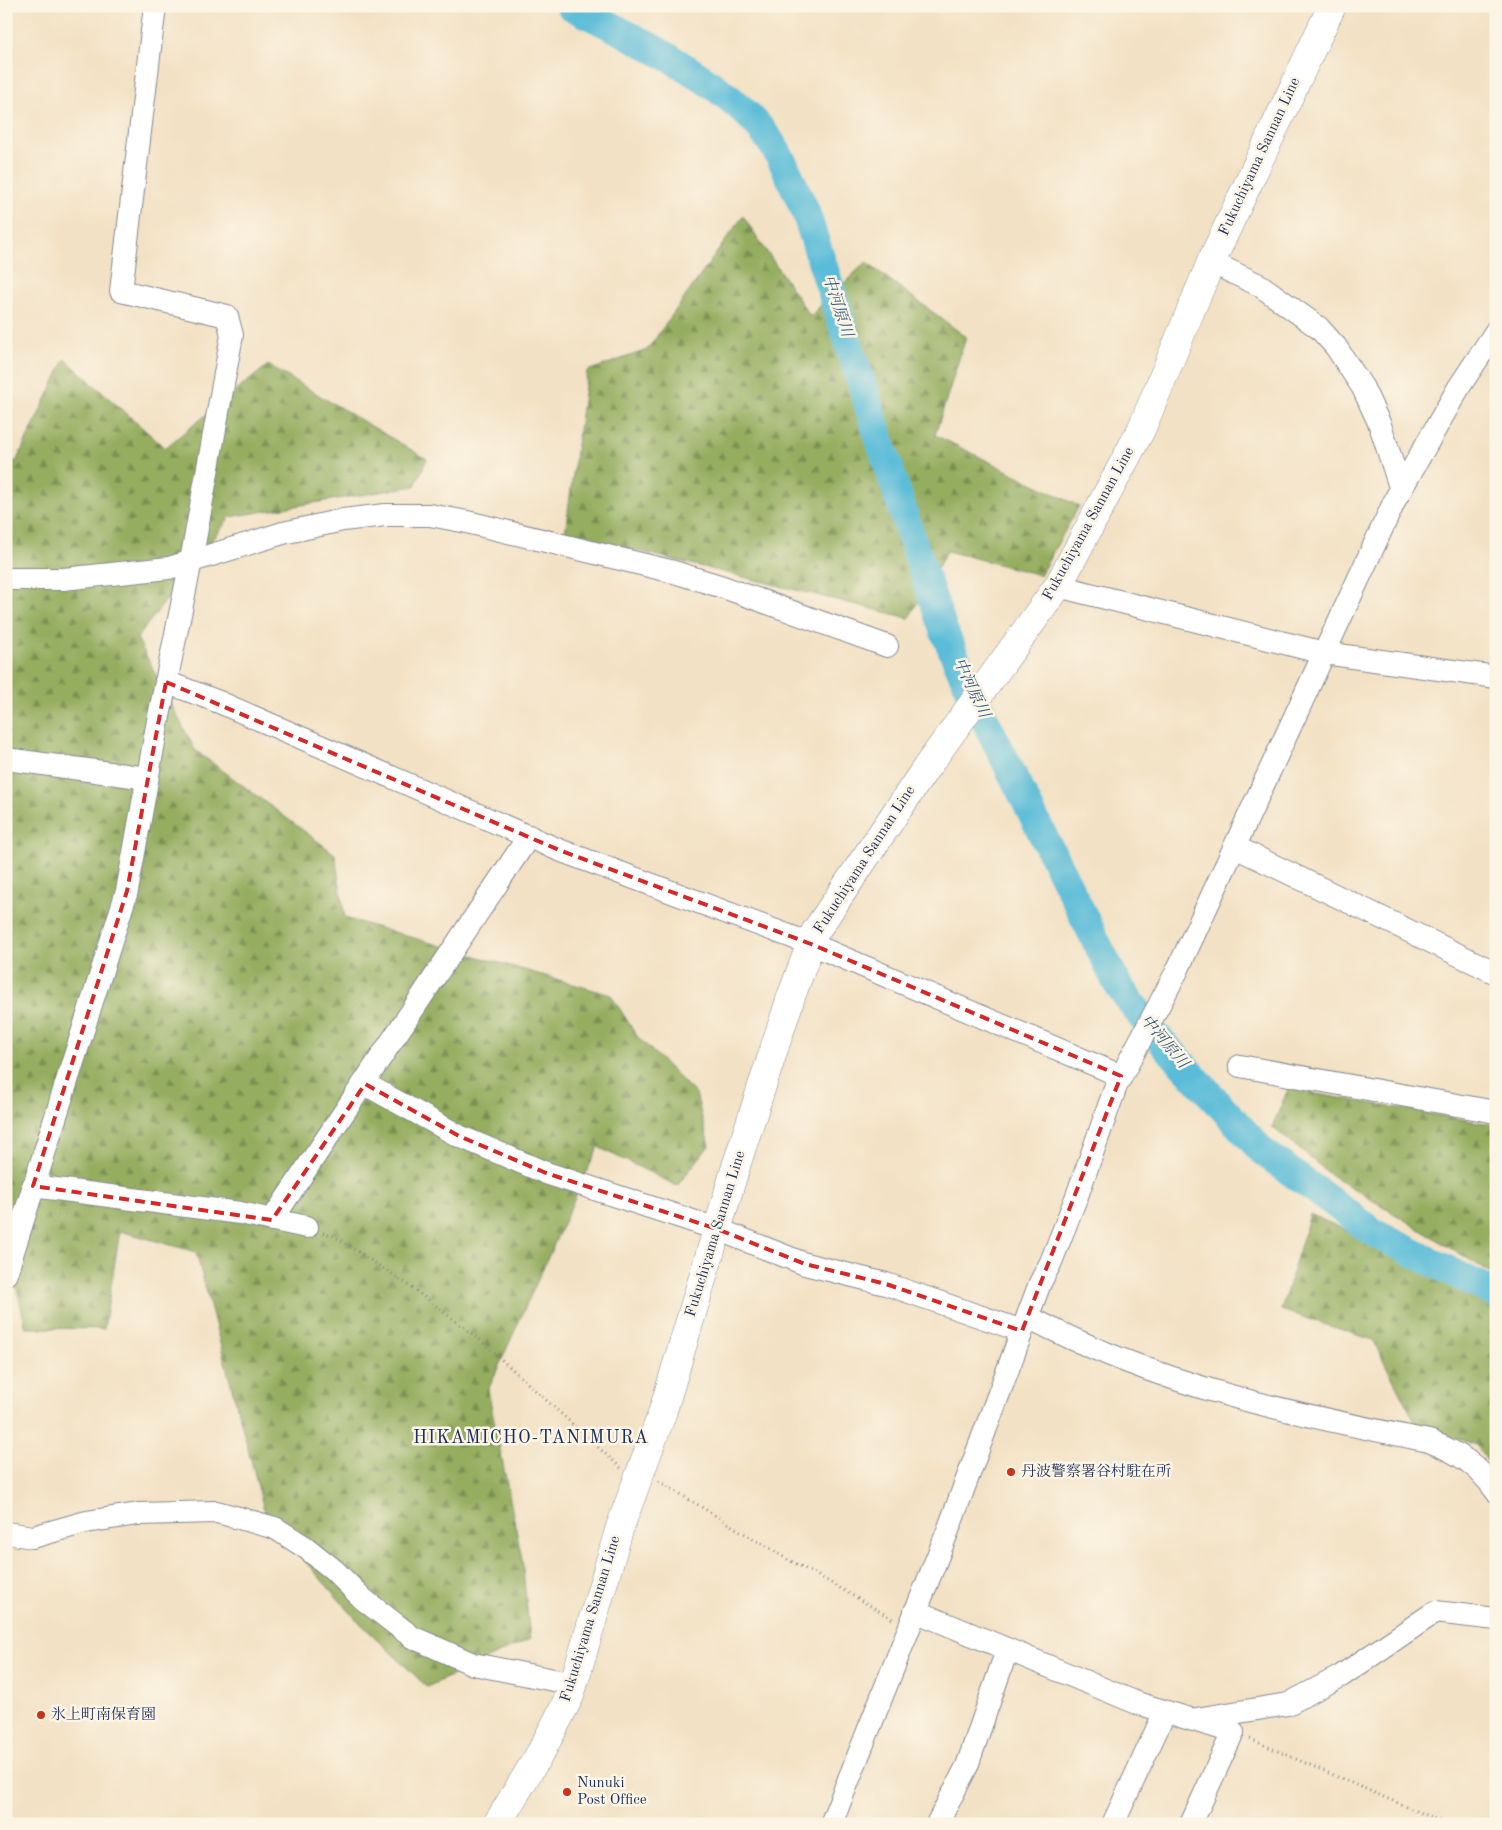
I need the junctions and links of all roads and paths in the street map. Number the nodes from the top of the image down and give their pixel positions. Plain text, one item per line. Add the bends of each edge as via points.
1 (155, 6) edge
2 (1332, 6) edge
3 (1211, 262) junction
4 (1496, 331) edge
5 (1401, 490) junction
6 (191, 561) junction
7 (6, 579) edge
8 (1058, 586) junction
9 (887, 646) dead end
10 (1324, 653) junction
11 (1496, 677) edge
12 (166, 682) junction
13 (6, 759) edge
14 (147, 778) junction
15 (529, 836) junction
16 (1235, 847) junction
17 (811, 944) junction
18 (1496, 973) edge
19 (1126, 1066) junction
20 (1240, 1066) dead end
21 (365, 1084) junction
22 (1496, 1112) edge
23 (33, 1186) junction
24 (272, 1220) junction
25 (307, 1227) joint
26 (717, 1229) junction
27 (6, 1274) edge
28 (1025, 1324) junction
29 (639, 1475) junction
30 (1496, 1491) edge
31 (6, 1533) edge
32 (1496, 1619) edge
33 (911, 1620) junction
34 (1007, 1650) junction
35 (574, 1684) junction
36 (1165, 1712) junction
37 (1190, 1720) junction
38 (1233, 1732) junction
39 (497, 1824) edge
40 (831, 1824) edge
41 (937, 1824) edge
42 (1113, 1824) edge
43 (1191, 1824) edge
44 (1446, 1824) edge

1 - 6 street via 121,291 227,316 232,334
2 - 3 main road, Fukuchiyama Sannan Line
3 - 5 street via 1261,286 1319,328 1336,347 1363,388 1380,426
3 - 8 main road, Fukuchiyama Sannan Line via 1141,430
4 - 5 street via 1459,387
5 - 10 street
6 - 7 street via 169,568 63,579
6 - 9 street via 283,533 343,520 385,515 430,515 674,572
6 - 12 street
8 - 10 street
8 - 17 main road, Fukuchiyama Sannan Line via 857,868 815,932
10 - 11 street
10 - 16 street
12 - 14 street
12 - 15 street
13 - 14 street
14 - 23 street via 126,891
15 - 17 street
15 - 21 street
16 - 18 street
16 - 19 street
17 - 19 street
17 - 26 main road, Fukuchiyama Sannan Line
19 - 28 street
20 - 22 street
21 - 24 street
21 - 26 street via 403,1107 501,1156
23 - 24 street
23 - 27 street
24 - 25 street
25 - 29 path via 334,1236 410,1286 480,1340
26 - 28 street via 805,1264
26 - 29 main road, Fukuchiyama Sannan Line via 662,1414
28 - 30 street via 1130,1365 1243,1401 1429,1441 1456,1452 1476,1467
28 - 33 street
29 - 33 path via 765,1544 787,1560
29 - 35 main road, Fukuchiyama Sannan Line via 620,1527
31 - 35 street via 32,1536 86,1522 138,1514 217,1512 275,1528 305,1546 363,1599 412,1637 473,1664
32 - 37 street via 1435,1612 1341,1676 1288,1704
33 - 34 street
33 - 40 street
34 - 36 street
34 - 41 street via 967,1766
35 - 39 main road, Fukuchiyama Sannan Line via 542,1750
36 - 37 street
36 - 42 street
37 - 38 street
38 - 43 street
38 - 44 path

